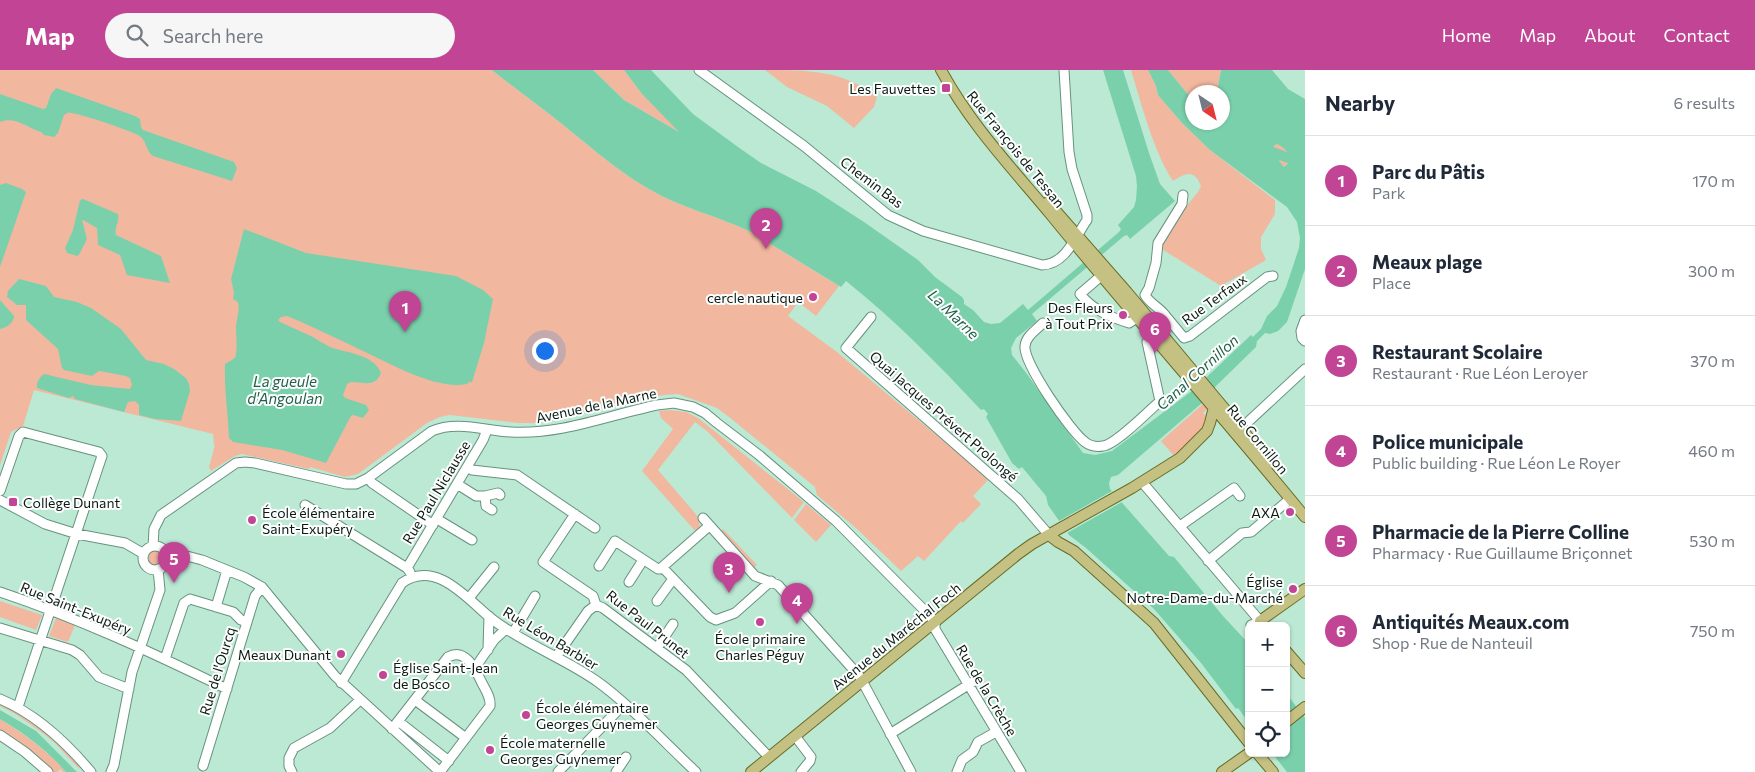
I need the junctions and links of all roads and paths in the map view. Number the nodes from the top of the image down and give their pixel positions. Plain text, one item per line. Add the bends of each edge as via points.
1 (699, 70) edge
2 (942, 70) edge
3 (949, 70) edge
4 (1064, 70) edge
5 (1183, 195) dead end
6 (1078, 242) junction
7 (1100, 270) junction
8 (1273, 276) dead end
9 (1165, 315) junction
10 (871, 317) dead end
11 (1137, 318) junction
12 (1305, 320) edge
13 (1043, 324) dead end
14 (1153, 330) junction
15 (1305, 341) edge
16 (1305, 368) edge
17 (1212, 405) junction
18 (1249, 420) junction
19 (1230, 421) junction
20 (487, 430) junction
21 (1207, 431) junction
22 (1249, 438) junction
23 (467, 467) junction
24 (368, 478) junction
25 (1142, 482) junction
26 (457, 484) junction
27 (0, 491) edge
28 (500, 495) dead end
29 (485, 496) junction
30 (1240, 496) dead end
31 (1290, 499) junction
32 (0, 500) edge
33 (305, 505) dead end
34 (1305, 506) edge
35 (492, 510) dead end
36 (575, 514) junction
37 (1305, 517) edge
38 (435, 522) junction
39 (1180, 526) junction
40 (595, 528) dead end
41 (77, 534) junction
42 (1049, 535) junction
43 (472, 540) dead end
44 (154, 546) junction
45 (144, 554) junction
46 (166, 556) junction
47 (643, 560) junction
48 (1208, 561) junction
49 (599, 566) dead end
50 (494, 567) dead end
51 (407, 568) junction
52 (663, 568) junction
53 (158, 569) junction
54 (228, 570) junction
55 (412, 577) junction
56 (674, 579) junction
57 (771, 581) junction
58 (629, 582) dead end
59 (262, 587) junction
60 (1305, 589) edge
61 (0, 592) edge
62 (535, 596) dead end
63 (469, 598) junction
64 (657, 601) dead end
65 (596, 605) junction
66 (216, 607) junction
67 (51, 610) junction
68 (489, 616) junction
69 (247, 622) junction
70 (935, 622) junction
71 (1257, 622) edge
72 (1262, 622) edge
73 (673, 624) dead end
74 (0, 628) edge
75 (510, 631) junction
76 (40, 641) junction
77 (657, 648) junction
78 (141, 649) junction
79 (488, 651) junction
80 (1290, 655) edge
81 (556, 657) junction
82 (165, 659) junction
83 (1303, 667) edge
84 (475, 668) junction
85 (862, 681) junction
86 (973, 682) junction
87 (341, 683) junction
88 (129, 689) junction
89 (227, 689) junction
90 (0, 698) edge
91 (360, 700) junction
92 (415, 700) junction
93 (624, 704) junction
94 (18, 707) junction
95 (1302, 709) edge
96 (1290, 719) edge
97 (398, 722) junction
98 (392, 729) junction
99 (996, 732) junction
100 (890, 734) junction
101 (0, 735) edge
102 (795, 736) junction
103 (466, 738) junction
104 (1245, 738) edge
105 (1245, 756) edge
106 (626, 757) dead end
107 (1260, 757) edge
108 (769, 758) junction
109 (449, 761) junction
110 (203, 766) dead end
111 (48, 772) edge
112 (91, 772) edge
113 (112, 772) edge
114 (292, 772) edge
115 (440, 772) edge
116 (558, 772) edge
117 (616, 772) edge
118 (696, 772) edge
119 (751, 772) edge
120 (801, 772) edge
121 (911, 772) edge
122 (957, 772) edge
123 (1021, 772) edge
124 (1222, 772) edge
125 (1273, 772) edge

1 - 6 street, Chemin Bas via 804,146 888,215 923,231 1042,265 1050,265 1062,258
2 - 6 main road, Rue François de Tessan via 962,106 1004,160
3 - 6 main road, Rue François de Tessan via 962,93 1022,174
4 - 6 street via 1069,152 1087,215
5 - 9 street via 1182,204 1158,243 1156,262 1145,295
6 - 7 main road
7 - 11 main road
7 - 11 street via 1080,294 1086,302 1110,317 1129,323
7 - 14 main road
8 - 9 street, Rue Terfaux via 1190,336 1184,338
9 - 14 street, Rue Terfaux
10 - 42 street, Quai Jacques Prévert Prolongé via 846,348 1018,499
11 - 14 main road
12 - 15 street via 1301,331
13 - 14 street via 1030,334 1024,351 1036,377 1076,434 1086,444 1094,446 1105,446 1116,440 1160,401 1147,342
14 - 17 main road, Rue Cornillon via 1195,379
16 - 18 street
17 - 19 main road, Rue Cornillon
17 - 21 main road
18 - 19 street
18 - 22 street
19 - 21 main road via 1217,422
19 - 22 main road, Rue Cornillon
19 - 31 main road, Rue Cornillon
20 - 23 street, Rue Paul Niclausse
20 - 24 street, Avenue de la Marne via 441,427
20 - 70 street, Avenue de la Marne via 543,432 657,405 674,403 693,407 745,444 836,520
21 - 25 main road, Avenue du Maréchal Foch via 1180,458
22 - 34 main road, Rue Cornillon
23 - 26 street, Rue Paul Niclausse
23 - 36 street via 518,475
24 - 38 street
24 - 44 street, Avenue de la Marne via 356,484 346,484 255,463 236,463 161,515 154,529
25 - 39 street
25 - 42 main road, Avenue du Maréchal Foch
26 - 29 street via 476,496
26 - 38 street, Rue Paul Niclausse
27 - 41 street via 23,432 99,452 102,458
28 - 29 street
29 - 35 street via 486,506
30 - 39 street via 1234,488
31 - 37 main road, Rue Cornillon
31 - 48 street via 1251,532 1242,533
32 - 41 street via 45,524
33 - 51 street
36 - 40 street
36 - 65 street, Rue Paul Prunet via 543,562 593,596
38 - 43 street via 464,531
38 - 51 street, Rue Paul Niclausse
39 - 48 street
41 - 45 street via 125,543
41 - 67 street
42 - 70 main road, Avenue du Maréchal Foch via 1018,554
42 - 104 main road via 1079,555 1154,623
44 - 45 street via 147,548
44 - 46 street via 162,548
45 - 53 street via 146,565
46 - 53 street via 165,564
46 - 54 street via 186,556
47 - 49 street via 615,542
47 - 52 street via 658,569
47 - 58 street
48 - 71 street
50 - 63 street
51 - 55 street
52 - 56 street
52 - 57 street via 706,522 756,576
53 - 78 street via 160,590
54 - 59 street
54 - 66 street
55 - 63 street, Rue Léon Barbier via 430,576 442,580
55 - 87 street via 402,583
56 - 57 street via 716,620 735,613
56 - 64 street
57 - 85 street
59 - 69 street, Rue de l'Ourcq via 254,596
59 - 87 street
60 - 72 main road
61 - 67 street, Rue Saint-Exupéry
62 - 75 street
63 - 68 street, Rue Léon Barbier
65 - 77 street, Rue Paul Prunet
65 - 81 street via 588,611
66 - 69 street
66 - 82 street via 190,599 184,603
67 - 76 street
67 - 78 street, Rue Saint-Exupéry
68 - 75 street, Rue Léon Barbier
68 - 79 street
69 - 89 street, Rue de l'Ourcq
70 - 85 main road, Avenue du Maréchal Foch
70 - 86 street, Rue de la Crèche via 935,630
73 - 77 street
74 - 76 street
75 - 79 street via 494,640
75 - 81 street, Rue Léon Barbier
76 - 88 street via 80,654 99,677
76 - 94 street
77 - 108 street, Rue Paul Prunet via 686,670
78 - 82 street, Rue Saint-Exupéry
78 - 88 street
79 - 84 street
80 - 83 main road
81 - 93 street, Rue Léon Barbier via 595,680
82 - 89 street, Rue Saint-Exupéry
84 - 92 street via 460,655 452,655
84 - 103 street via 490,703
85 - 100 street
85 - 102 main road, Avenue du Maréchal Foch
86 - 99 street, Rue de la Crèche
86 - 100 street
87 - 91 street
88 - 113 street
89 - 110 street, Rue de l'Ourcq
90 - 94 street
91 - 98 street
91 - 114 street via 330,728 294,748 289,758
92 - 97 street
92 - 103 street
93 - 116 street
93 - 118 street, Rue Léon Barbier
94 - 112 street via 74,752
95 - 96 main road
97 - 98 street
97 - 109 street
98 - 115 street
99 - 122 street via 978,742 973,752 962,760
99 - 123 street, Rue de la Crèche
100 - 121 street
101 - 111 street
102 - 108 main road, Avenue du Maréchal Foch
102 - 120 street via 811,757
103 - 109 street
105 - 124 main road
106 - 117 street
107 - 125 main road
108 - 119 main road, Avenue du Maréchal Foch
109 - 115 street

